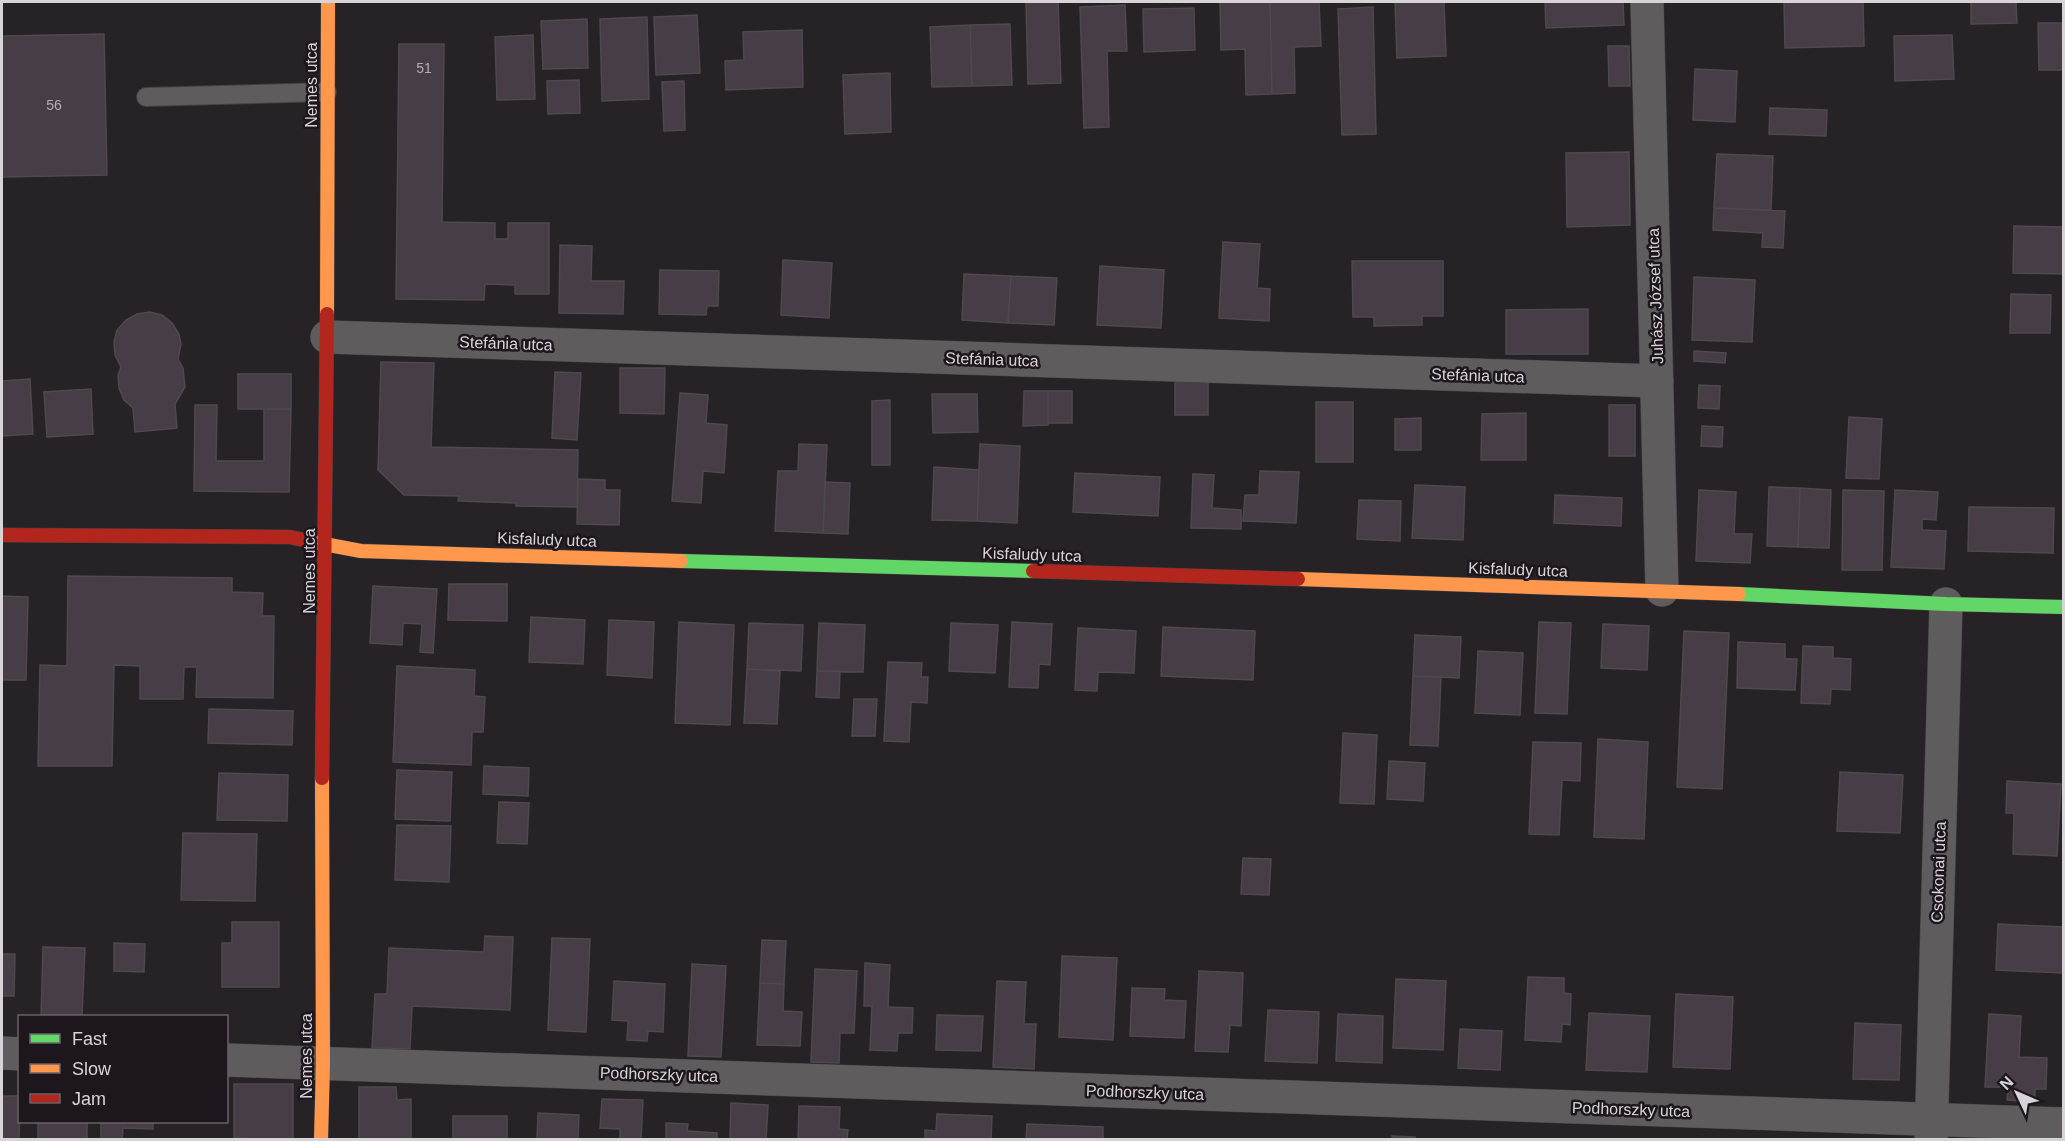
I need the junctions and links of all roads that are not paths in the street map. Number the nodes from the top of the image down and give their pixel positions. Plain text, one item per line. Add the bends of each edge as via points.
1 (328, 2) edge
2 (1647, 2) edge
3 (327, 92) junction
4 (146, 98) dead end
5 (327, 337) junction
6 (1657, 381) junction
7 (2, 535) edge
8 (325, 543) junction
9 (1662, 590) junction
10 (1946, 604) junction
11 (2064, 607) edge
12 (2, 1053) edge
13 (18, 1054) edge
14 (228, 1060) edge
15 (323, 1063) junction
16 (2064, 1124) edge
17 (1931, 1130) edge
18 (321, 1140) edge

1 - 3 street, Nemes utca
2 - 6 street, Juhász József utca
3 - 4 lane
3 - 5 street, Nemes utca
5 - 6 street, Stefánia utca
5 - 8 street, Nemes utca
6 - 9 street, Juhász József utca
7 - 8 street, Kisfaludy utca via 274,536
8 - 9 street, Kisfaludy utca via 361,551
8 - 15 street, Nemes utca
9 - 10 street, Kisfaludy utca
10 - 11 street, Kisfaludy utca
10 - 17 street, Csokonai utca
12 - 13 street
14 - 15 street, Podhorszky utca
15 - 17 street, Podhorszky utca
15 - 18 street, Nemes utca
16 - 17 street, Podhorszky utca

